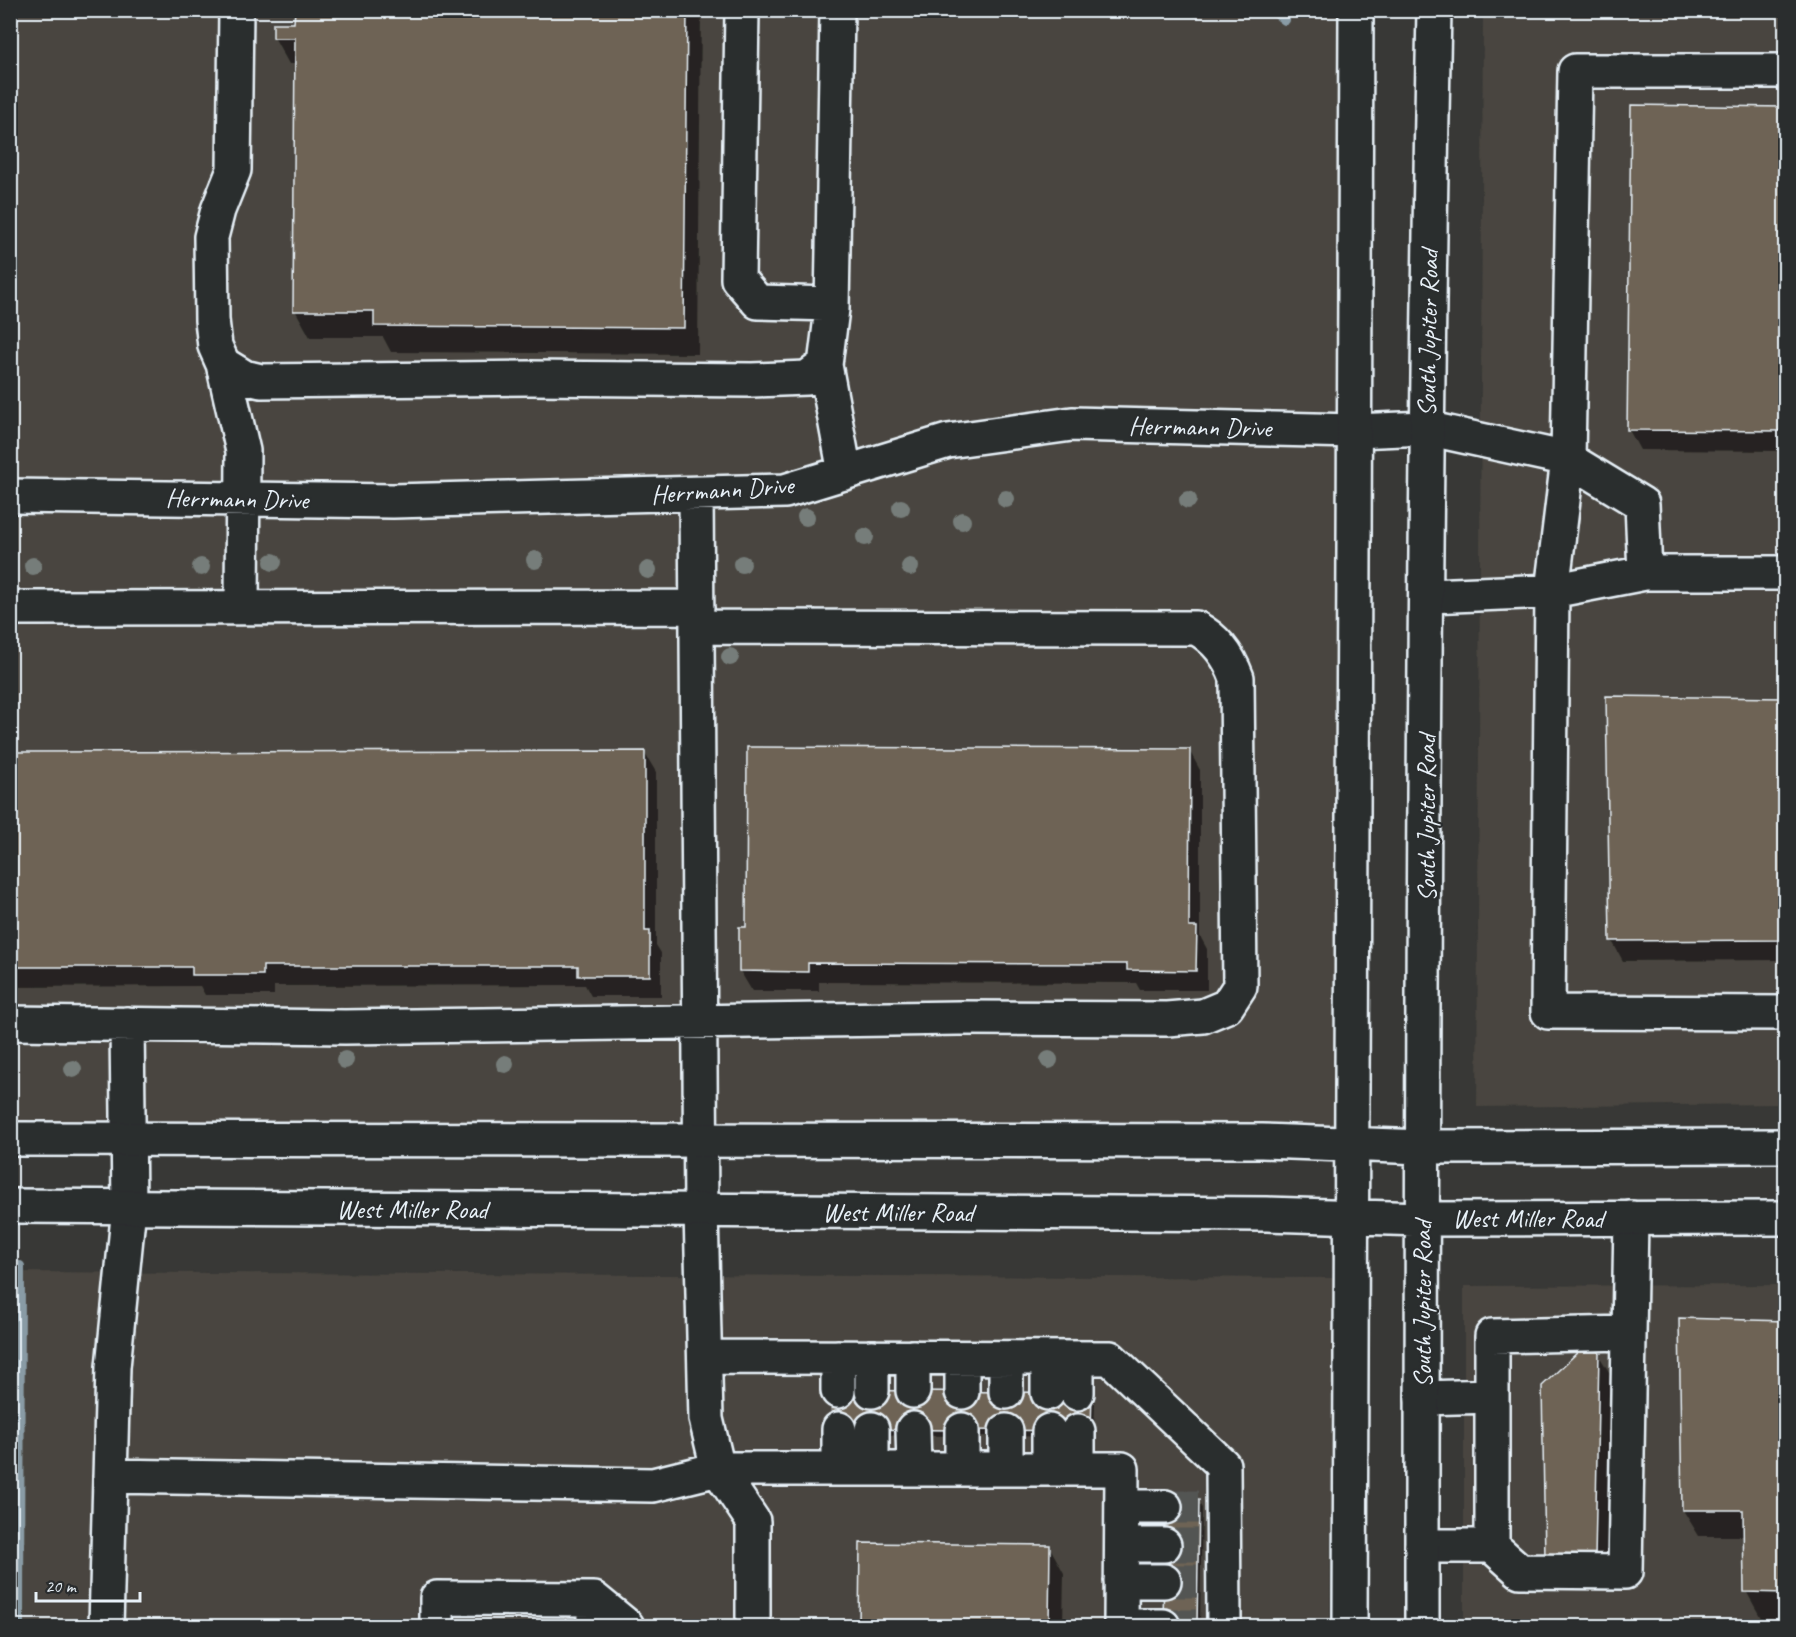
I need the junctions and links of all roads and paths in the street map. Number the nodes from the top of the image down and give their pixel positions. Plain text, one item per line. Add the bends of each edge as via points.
1 (236, 10) edge
2 (742, 10) edge
3 (837, 10) edge
4 (1356, 10) edge
5 (1434, 10) edge
6 (1785, 71) edge
7 (832, 304) junction
8 (223, 364) junction
9 (825, 365) junction
10 (1426, 428) junction
11 (1355, 431) junction
12 (1568, 459) junction
13 (845, 473) junction
14 (696, 494) junction
15 (10, 496) edge
16 (244, 499) junction
17 (1646, 573) junction
18 (1785, 573) edge
19 (1552, 591) junction
20 (1428, 596) junction
21 (10, 608) edge
22 (242, 608) junction
23 (697, 617) junction
24 (1785, 1013) edge
25 (699, 1022) junction
26 (10, 1023) edge
27 (126, 1024) junction
28 (10, 1138) edge
29 (128, 1138) junction
30 (700, 1140) junction
31 (1353, 1146) junction
32 (1785, 1146) edge
33 (1424, 1147) junction
34 (10, 1206) edge
35 (129, 1207) junction
36 (701, 1211) junction
37 (1352, 1218) junction
38 (1631, 1218) junction
39 (1785, 1218) edge
40 (1422, 1220) junction
41 (1629, 1333) junction
42 (705, 1357) junction
43 (838, 1357) junction
44 (872, 1357) junction
45 (913, 1357) junction
46 (962, 1358) junction
47 (1006, 1358) junction
48 (1062, 1358) junction
49 (838, 1391) dead end
50 (872, 1391) dead end
51 (913, 1391) dead end
52 (962, 1392) dead end
53 (1006, 1392) dead end
54 (1063, 1393) dead end
55 (1492, 1396) junction
56 (1422, 1398) junction
57 (839, 1429) dead end
58 (872, 1429) dead end
59 (913, 1430) dead end
60 (962, 1430) dead end
61 (1006, 1431) dead end
62 (1063, 1431) dead end
63 (718, 1469) junction
64 (839, 1469) junction
65 (872, 1469) junction
66 (914, 1469) junction
67 (962, 1469) junction
68 (1006, 1469) junction
69 (1063, 1469) junction
70 (110, 1476) junction
71 (1122, 1507) junction
72 (1165, 1507) tunnel mouth
73 (1122, 1545) junction
74 (1164, 1545) tunnel mouth
75 (1422, 1546) junction
76 (1492, 1546) junction
77 (1121, 1581) junction
78 (1164, 1581) tunnel mouth
79 (594, 1612) edge
80 (106, 1626) edge
81 (437, 1626) edge
82 (627, 1626) edge
83 (753, 1626) edge
84 (1121, 1626) edge
85 (1164, 1626) edge
86 (1215, 1626) edge
87 (1350, 1626) edge
88 (1422, 1626) edge

1 - 8 main road via 234,170 211,237 214,338
2 - 7 main road via 738,279 758,302
3 - 7 main road
4 - 11 main road
5 - 10 main road, South Jupiter Road
6 - 12 main road via 1575,71
7 - 9 main road
8 - 9 main road via 244,377 261,381 752,380 807,378
8 - 16 main road via 243,451
9 - 13 main road
10 - 11 main road, Herrmann Drive
10 - 12 main road, Herrmann Drive
10 - 20 main road, South Jupiter Road
11 - 13 main road, Herrmann Drive via 1072,424 948,441
11 - 31 main road
12 - 17 main road, Herrmann Drive via 1642,504
12 - 19 main road
13 - 14 main road, Herrmann Drive via 785,491
14 - 16 main road, Herrmann Drive via 393,501
14 - 23 main road
15 - 16 main road, Herrmann Drive
16 - 22 main road
17 - 18 main road
17 - 19 main road
19 - 20 main road
19 - 24 main road via 1548,1012
20 - 33 main road, South Jupiter Road
21 - 22 main road
22 - 23 main road
23 - 25 main road
23 - 25 main road via 1196,628 1210,635 1231,662 1237,678 1241,944 1240,986 1227,1006 1203,1016 1124,1020
25 - 27 main road via 345,1027
25 - 30 main road
26 - 27 main road
27 - 29 main road
28 - 29 main road
29 - 30 main road
29 - 35 main road
30 - 31 main road via 1262,1141
30 - 36 main road
31 - 33 main road
31 - 37 main road
32 - 33 main road
33 - 40 main road, South Jupiter Road
34 - 35 main road, West Miller Road
35 - 36 main road, West Miller Road
35 - 70 main road via 113,1367
36 - 37 main road, West Miller Road via 1267,1214
36 - 42 main road
37 - 40 main road, West Miller Road
37 - 87 main road
38 - 39 main road, West Miller Road
38 - 40 main road, West Miller Road
38 - 41 main road
40 - 56 main road, South Jupiter Road
41 - 55 main road via 1492,1336
41 - 76 main road via 1625,1572 1520,1571
42 - 43 main road
42 - 63 main road via 706,1419
43 - 44 main road
43 - 49 main road
44 - 45 main road
44 - 50 main road
45 - 46 main road
45 - 51 main road
46 - 47 main road
46 - 52 main road
47 - 48 main road
47 - 53 main road
48 - 54 main road
48 - 86 main road via 1110,1358 1223,1465 1211,1507 1210,1581
55 - 56 main road
55 - 76 main road
56 - 75 main road, South Jupiter Road
57 - 64 main road
58 - 65 main road
59 - 66 main road
60 - 67 main road
61 - 68 main road
62 - 69 main road
63 - 64 main road
63 - 70 main road via 653,1485
63 - 83 main road via 753,1521
64 - 65 main road
65 - 66 main road
66 - 67 main road
67 - 68 main road
68 - 69 main road
69 - 71 main road via 1122,1469
70 - 80 main road
71 - 72 main road
71 - 73 main road
73 - 74 main road
73 - 77 main road
75 - 76 main road
75 - 88 main road, South Jupiter Road
77 - 78 main road
77 - 84 main road
79 - 81 main road via 437,1598
79 - 82 main road
84 - 85 main road

